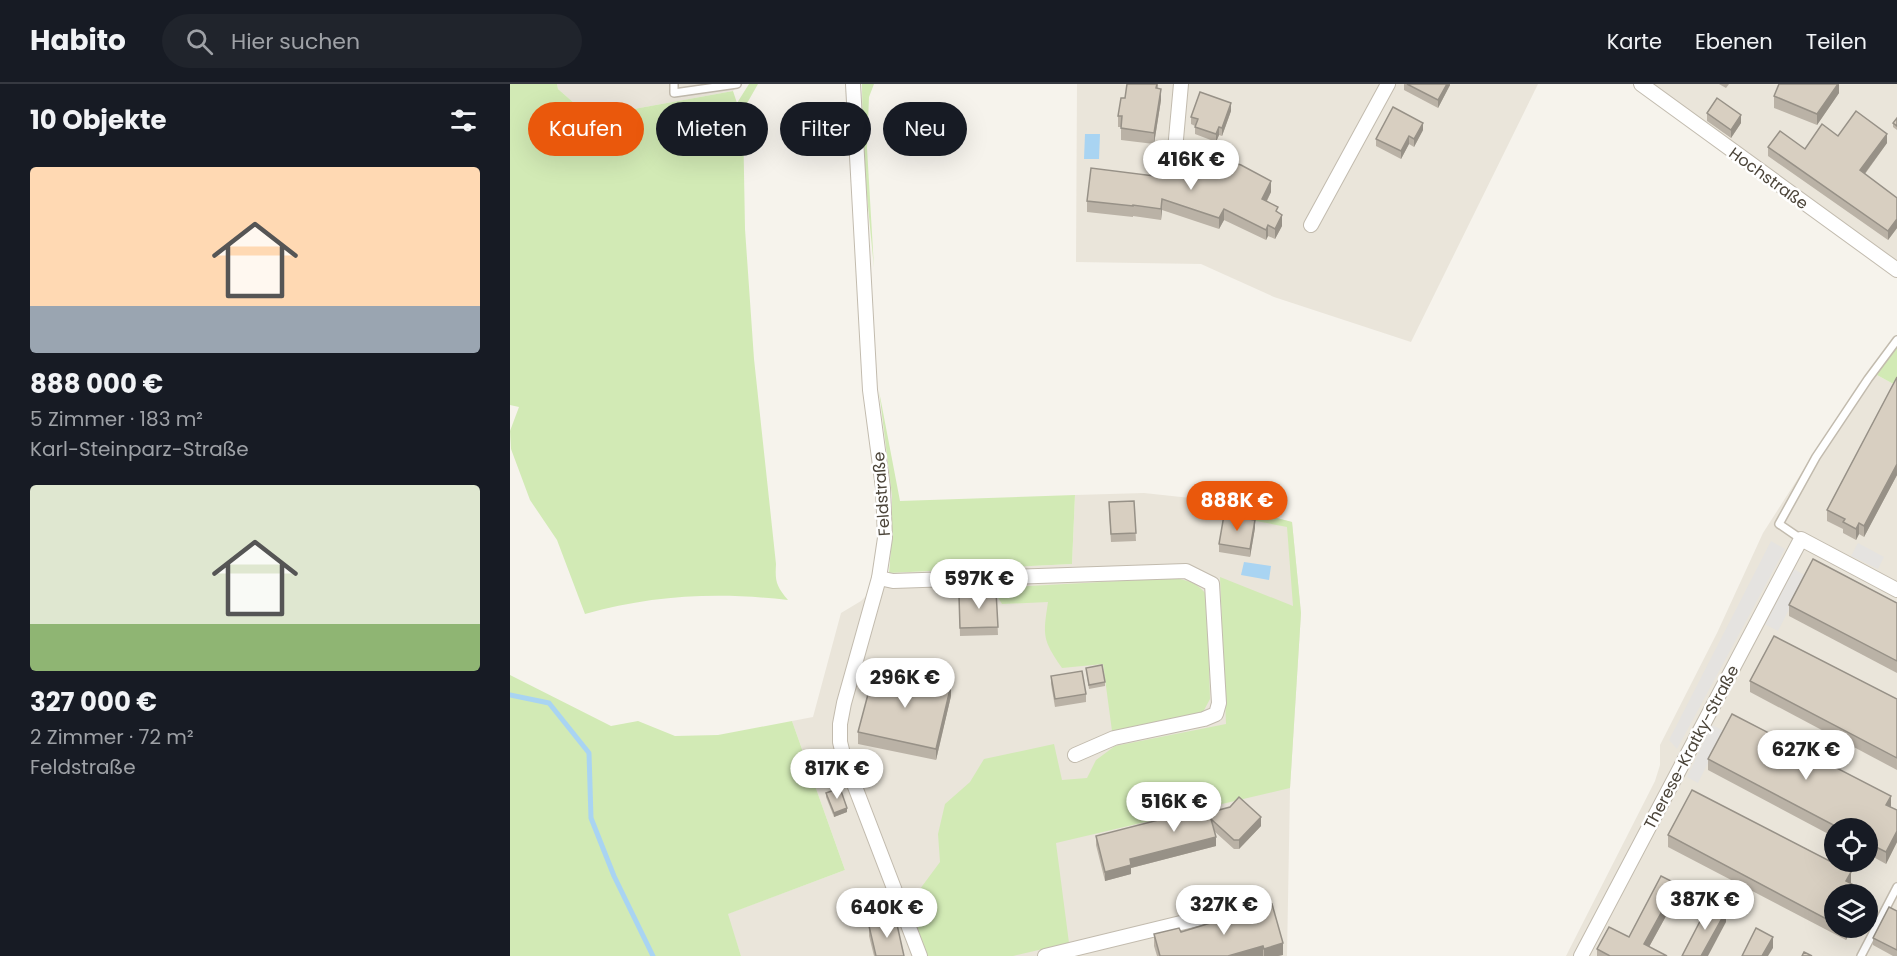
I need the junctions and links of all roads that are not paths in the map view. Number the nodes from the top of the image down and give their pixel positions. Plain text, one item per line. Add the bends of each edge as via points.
1 (674, 84) edge
2 (737, 84) edge
3 (854, 84) edge
4 (1181, 84) edge
5 (1388, 84) edge
6 (1641, 84) edge
7 (1175, 150) dead end
8 (1311, 225) dead end
9 (1897, 270) edge
10 (1897, 340) edge
11 (1801, 539) junction
12 (879, 578) junction
13 (1897, 590) edge
14 (1075, 755) dead end
15 (1897, 887) edge
16 (1263, 903) dead end
17 (920, 956) edge
18 (1045, 956) edge
19 (1581, 956) edge
20 (1861, 956) edge

1 - 2 lane via 674,93
3 - 12 street, Feldstraße via 870,390 885,514
4 - 7 street
5 - 8 street
6 - 9 street, Hochstraße
10 - 11 lane via 1816,457 1779,524
11 - 13 street
11 - 19 street, Therese-Kratky-Straße
12 - 14 street via 893,581 1186,571 1212,584 1219,703 1216,714 1114,738
12 - 17 street, Feldstraße via 844,703 840,742
15 - 20 lane
16 - 18 street

